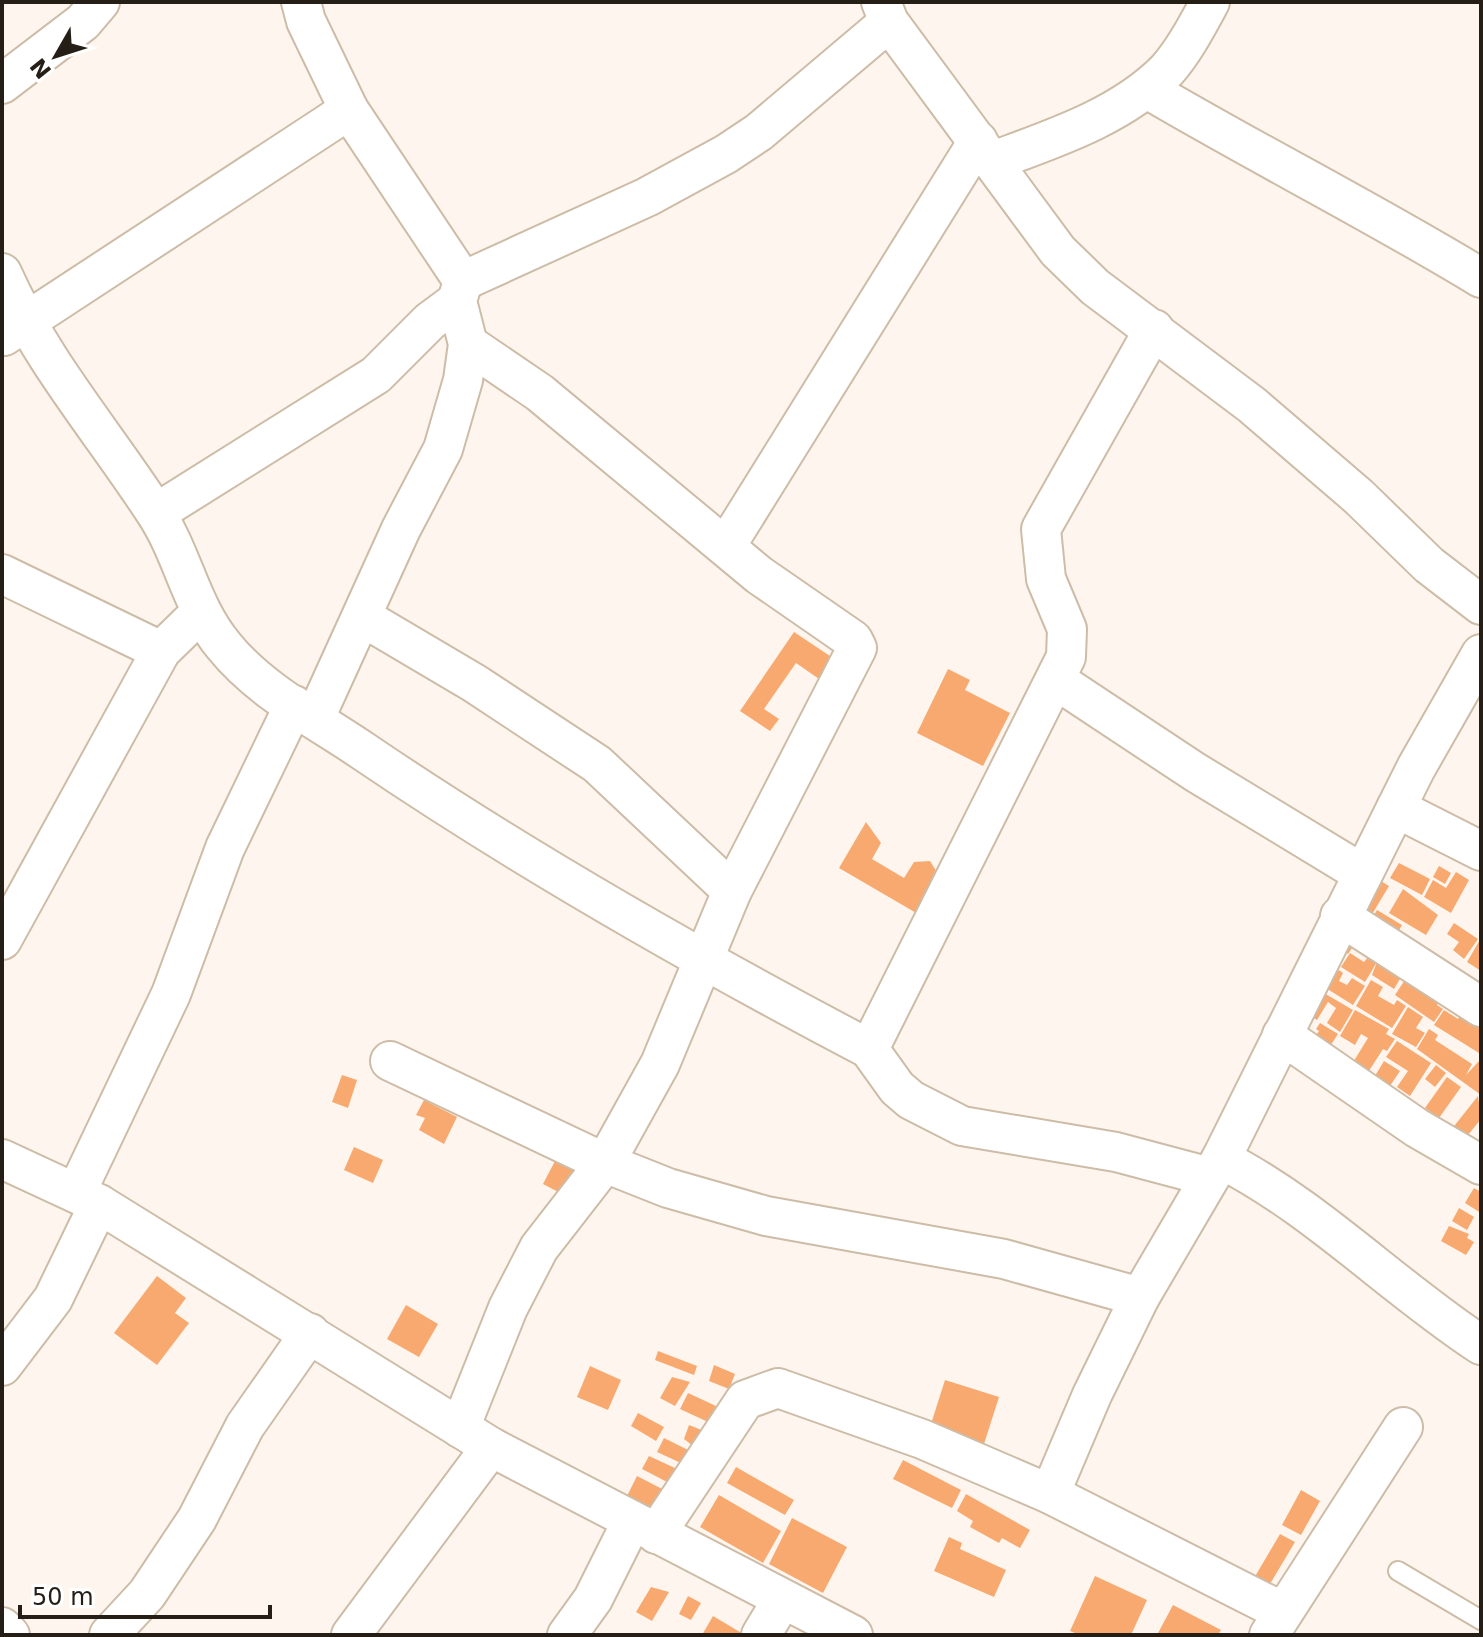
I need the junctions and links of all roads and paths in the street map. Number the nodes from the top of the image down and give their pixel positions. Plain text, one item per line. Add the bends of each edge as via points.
1 (100, 2) edge
2 (301, 2) edge
3 (1210, 2) edge
4 (885, 12) edge
5 (2, 84) edge
6 (1147, 89) junction
7 (349, 110) junction
8 (985, 151) junction
9 (2, 273) edge
10 (1481, 278) edge
11 (460, 291) junction
12 (1154, 329) junction
13 (13, 330) edge
14 (468, 344) junction
15 (156, 513) junction
16 (726, 546) junction
17 (2, 574) edge
18 (1481, 605) edge
19 (201, 612) junction
20 (364, 618) junction
21 (161, 651) junction
22 (1481, 654) edge
23 (1056, 680) junction
24 (304, 712) junction
25 (1396, 808) junction
26 (1481, 851) edge
27 (1363, 874) junction
28 (732, 891) junction
29 (1340, 916) junction
30 (2, 940) edge
31 (702, 957) junction
32 (1481, 1007) edge
33 (1282, 1035) junction
34 (869, 1049) junction
35 (390, 1061) dead end
36 (2, 1159) edge
37 (605, 1163) junction
38 (1481, 1165) edge
39 (1216, 1168) junction
40 (88, 1198) junction
41 (1140, 1297) junction
42 (310, 1333) junction
43 (1481, 1345) edge
44 (2, 1366) edge
45 (1403, 1427) dead end
46 (476, 1437) junction
47 (1050, 1494) junction
48 (644, 1528) junction
49 (1398, 1571) dead end
50 (782, 1600) junction
51 (1481, 1620) edge
52 (1276, 1624) edge
53 (2, 1627) edge
54 (10, 1635) edge
55 (109, 1635) edge
56 (351, 1635) edge
57 (567, 1635) edge
58 (761, 1635) edge
59 (853, 1635) edge

1 - 5 street via 83,22
2 - 7 street
3 - 6 street via 1169,67
4 - 8 street
4 - 11 street via 759,132 726,154
6 - 8 street via 1065,134
6 - 10 street via 1378,215
7 - 11 street
7 - 13 street
8 - 12 street via 1058,251 1095,287
8 - 16 street
9 - 13 street
11 - 14 street
11 - 15 street via 376,375
12 - 18 street via 1263,414 1429,565
12 - 23 street via 1041,529 1046,579 1067,629 1066,657
13 - 15 street
14 - 16 street via 540,393
14 - 20 street via 443,449 401,529
15 - 19 street
16 - 28 street via 857,648
17 - 21 street
19 - 21 street
19 - 24 street via 224,646 277,695
20 - 24 street
20 - 28 street via 597,764
21 - 30 street
22 - 25 street
23 - 27 street
23 - 34 street
24 - 31 street via 572,884
24 - 40 street via 225,848
25 - 26 street
25 - 27 street
27 - 29 street
28 - 31 street
29 - 32 street
29 - 33 street
31 - 34 street
31 - 37 street via 660,1064
33 - 38 street via 1417,1128
33 - 39 street
34 - 39 street via 911,1100 962,1126
35 - 37 street
36 - 40 street
37 - 41 street via 668,1188 766,1216 1004,1259
37 - 46 street via 539,1248 508,1308
39 - 41 street
39 - 43 street via 1280,1192
40 - 42 street
40 - 44 street via 53,1299
41 - 47 street
42 - 46 street
42 - 55 street via 245,1426 197,1519 156,1582
45 - 52 street
46 - 48 street
46 - 56 street
47 - 48 street via 922,1439 778,1388 745,1400
47 - 52 street
48 - 50 street
48 - 57 street
49 - 51 lane
50 - 58 street
50 - 59 street
53 - 54 street

